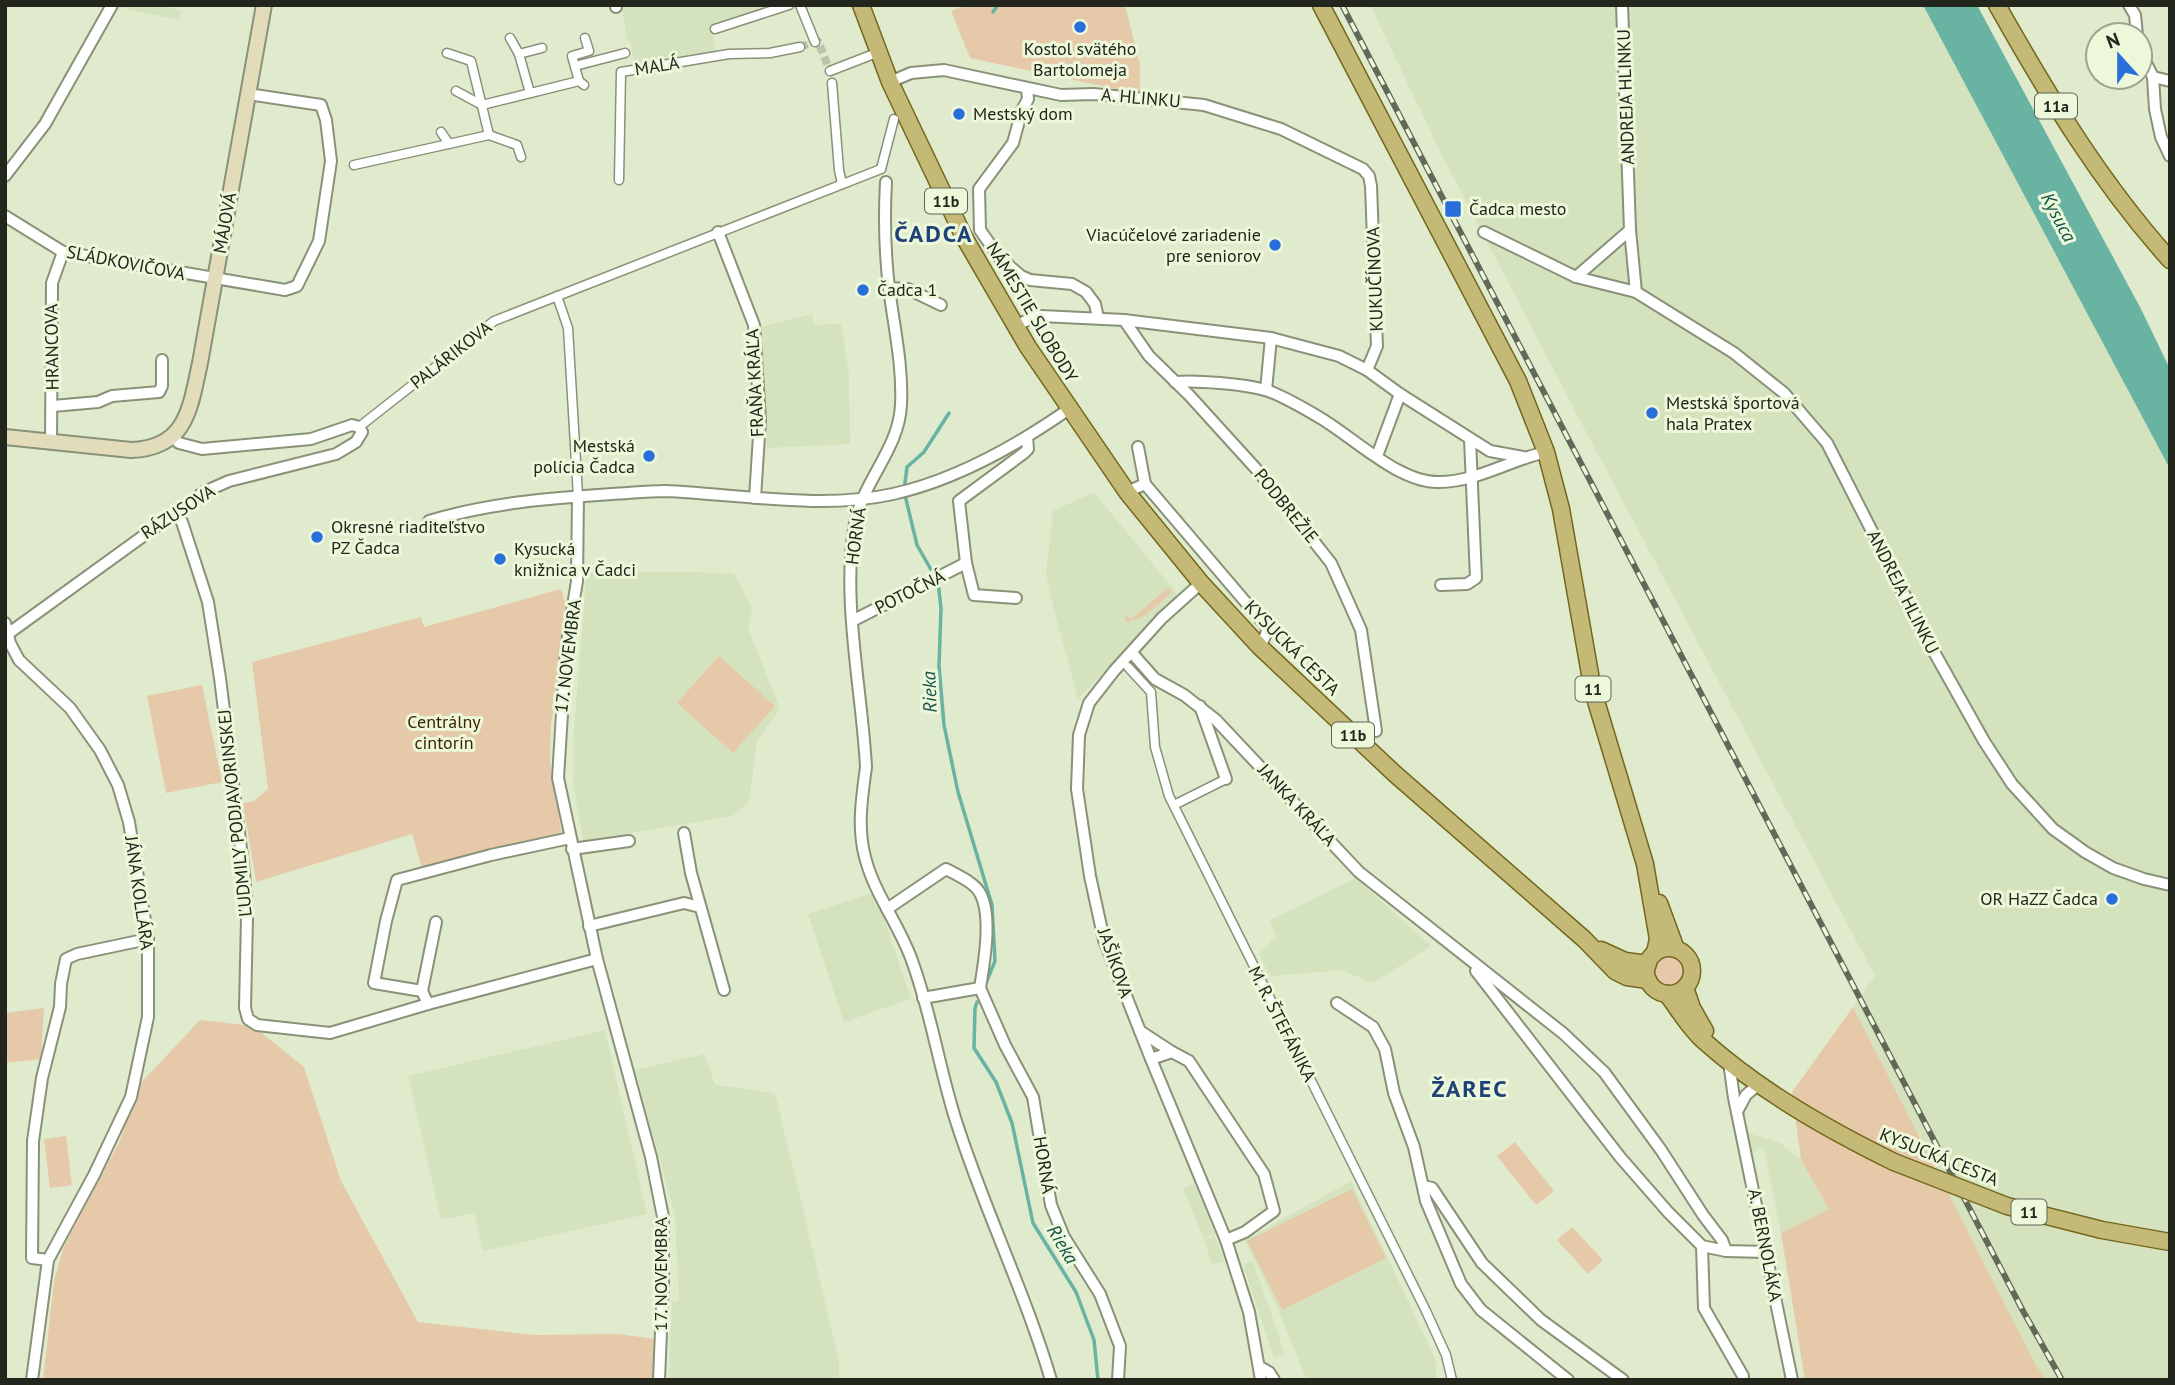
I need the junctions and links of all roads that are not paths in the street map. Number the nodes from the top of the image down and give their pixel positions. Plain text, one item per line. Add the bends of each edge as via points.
1 (112, 5) edge
2 (264, 5) edge
3 (789, 5) edge
4 (800, 5) edge
5 (861, 5) edge
6 (1321, 5) edge
7 (1622, 5) edge
8 (1997, 5) edge
9 (2129, 5) edge
10 (2136, 21) edge
11 (715, 29) dead end
12 (510, 38) dead end
13 (585, 38) dead end
14 (815, 42) dead end
15 (800, 47) tunnel mouth
16 (542, 48) dead end
17 (879, 52) junction
18 (447, 53) dead end
19 (519, 54) junction
20 (625, 54) dead end
21 (575, 66) junction
22 (830, 71) dead end
23 (890, 82) junction
24 (832, 83) tunnel mouth
25 (1027, 89) junction
26 (456, 91) dead end
27 (2154, 91) edge
28 (530, 93) junction
29 (248, 94) junction
30 (482, 105) junction
31 (894, 119) dead end
32 (441, 132) dead end
33 (489, 135) junction
34 (449, 144) junction
35 (2170, 156) edge
36 (521, 157) dead end
37 (354, 165) dead end
38 (881, 169) junction
39 (5, 176) edge
40 (619, 180) dead end
41 (886, 182) joint
42 (842, 184) junction
43 (1371, 186) joint
44 (5, 216) edge
45 (1630, 230) junction
46 (718, 232) junction
47 (1484, 232) dead end
48 (63, 252) junction
49 (2170, 261) edge
50 (1576, 277) junction
51 (215, 279) junction
52 (889, 288) junction
53 (1636, 292) junction
54 (557, 296) junction
55 (941, 305) dead end
56 (1098, 318) junction
57 (1124, 320) junction
58 (1015, 326) junction
59 (1271, 338) junction
60 (162, 360) dead end
61 (1367, 370) junction
62 (1175, 382) junction
63 (1266, 390) junction
64 (1400, 394) junction
65 (53, 406) junction
66 (1069, 409) junction
67 (359, 427) junction
68 (5, 437) edge
69 (173, 437) junction
70 (1027, 437) junction
71 (1470, 439) junction
72 (51, 443) junction
73 (1138, 447) dead end
74 (1546, 452) junction
75 (1377, 456) junction
76 (1523, 457) junction
77 (1470, 478) junction
78 (1144, 484) junction
79 (1127, 492) junction
80 (578, 496) junction
81 (755, 498) junction
82 (862, 498) junction
83 (175, 512) junction
84 (429, 521) dead end
85 (966, 563) junction
86 (1201, 583) junction
87 (1441, 585) dead end
88 (1016, 598) dead end
89 (854, 620) junction
90 (6, 631) edge
91 (1260, 648) junction
92 (1132, 653) junction
93 (1128, 667) dead end
94 (1200, 706) junction
95 (1376, 731) dead end
96 (1226, 779) joint
97 (1174, 805) junction
98 (684, 833) dead end
99 (629, 841) dead end
100 (571, 844) junction
101 (1645, 864) junction
102 (2170, 885) edge
103 (700, 907) junction
104 (887, 909) junction
105 (436, 922) dead end
106 (589, 926) junction
107 (148, 939) junction
108 (1676, 949) junction
109 (1464, 957) junction
110 (597, 959) junction
111 (1650, 966) junction
112 (980, 988) junction
113 (1685, 988) junction
114 (724, 990) dead end
115 (422, 991) junction
116 (1667, 994) junction
117 (923, 998) junction
118 (1337, 1003) dead end
119 (428, 1004) junction
120 (1140, 1031) junction
121 (1172, 1052) junction
122 (1723, 1057) junction
123 (1151, 1059) junction
124 (1759, 1084) junction
125 (1738, 1110) junction
126 (1423, 1186) junction
127 (1226, 1240) junction
128 (2170, 1242) edge
129 (1702, 1246) junction
130 (1726, 1251) junction
131 (1766, 1252) junction
132 (48, 1260) junction
133 (1260, 1367) junction
134 (1743, 1376) dead end
135 (32, 1380) edge
136 (659, 1380) edge
137 (1051, 1380) edge
138 (1118, 1380) edge
139 (1261, 1380) edge
140 (1275, 1380) edge
141 (1452, 1380) edge
142 (1567, 1380) edge
143 (1623, 1380) edge
144 (1792, 1380) edge

1 - 39 street via 45,124
2 - 29 main road, MÁJOVÁ
3 - 11 street
4 - 14 street
5 - 17 main road, NÁMESTIE SLOBODY / 11b
6 - 74 main road, 11 via 1518,380
7 - 45 street, ANDREJA HLINKU
8 - 49 main road, 11a via 2090,160
9 - 10 street
12 - 19 street
13 - 21 street via 592,50 572,55
15 - 40 street, MALÁ via 621,72
16 - 19 street
17 - 22 street
17 - 23 main road, NÁMESTIE SLOBODY / 11b
18 - 30 street via 471,61
19 - 28 street
20 - 21 street
21 - 28 street via 581,83
23 - 25 street, A. HLINKU via 911,73 944,70
23 - 58 main road, NÁMESTIE SLOBODY / 11b via 953,215
24 - 42 street
25 - 43 street, A. HLINKU via 1175,100 1226,110 1281,129 1355,165 1366,172
25 - 56 street via 1013,143 979,189 980,230 999,257 1021,276 1065,283 1086,292 1096,304
26 - 30 street
27 - 35 street via 2161,137
28 - 30 street
29 - 51 main road, MÁJOVÁ
29 - 51 street, SLÁDKOVIČOVA via 321,105 331,161 319,242 297,286 285,290
30 - 33 street
31 - 38 street
32 - 34 street
33 - 34 street
33 - 36 street via 517,145
34 - 37 street
38 - 41 street, HORNÁ
38 - 42 street, PALÁRIKOVA
41 - 52 street, HORNÁ
42 - 46 street, PALÁRIKOVA
43 - 61 street, KUKUČÍNOVA via 1377,346
44 - 48 street, SLÁDKOVIČOVA
45 - 50 street
45 - 53 street, ANDREJA HLINKU
46 - 54 street, PALÁRIKOVA
46 - 81 street, FRAŇA KRÁĽA via 754,325 760,420
47 - 50 street, ANDREJA HLINKU
48 - 51 street, SLÁDKOVIČOVA
48 - 65 street, HRANCOVA via 52,283
50 - 53 street, ANDREJA HLINKU
51 - 69 main road, MÁJOVÁ via 189,412
52 - 55 street via 908,289
52 - 82 street, HORNÁ via 902,376 899,424 883,464
53 - 102 street, ANDREJA HLINKU via 1734,353 1784,393 1827,443 1978,731 2038,816 2065,839 2113,868
54 - 67 street, PALÁRIKOVA via 494,321
54 - 80 street, 17. NOVEMBRA via 568,328
56 - 57 street
56 - 58 street via 1041,316
57 - 59 street
57 - 62 street, PODBREŽIE via 1149,356
58 - 66 main road, NÁMESTIE SLOBODY / 11b
59 - 61 street via 1339,356
59 - 63 street
60 - 65 street via 159,392
61 - 64 street
62 - 63 street
62 - 95 street, PODBREŽIE via 1258,471 1331,563 1361,630
63 - 75 street via 1322,419
64 - 71 street
64 - 75 street
65 - 72 street, HRANCOVA
66 - 70 street
66 - 79 main road, KYSUCKÁ CESTA / 11b
67 - 69 street, PALÁRIKOVA via 352,425 311,439 202,449
67 - 83 street, RÁZUSOVA via 362,432 356,442 336,454 229,481
68 - 72 main road
69 - 72 main road via 148,450
70 - 82 street via 922,486
70 - 85 street, POTOČNÁ via 1024,453 959,501
71 - 76 street via 1490,451
71 - 77 street
73 - 78 street
74 - 76 street
74 - 101 main road, 11 via 1561,509 1593,691
75 - 77 street via 1407,474 1437,483
76 - 77 street
77 - 87 street via 1476,578 1466,584
78 - 79 street
78 - 91 street via 1266,626
79 - 86 main road, KYSUCKÁ CESTA / 11b
80 - 81 street via 663,491
80 - 84 street via 468,509
80 - 100 street, 17. NOVEMBRA via 578,563 566,649 558,778
81 - 82 street
82 - 89 street, HORNÁ via 850,556
83 - 90 street, RÁZUSOVA
83 - 119 street, ĽUDMILY PODJAVORINSKEJ via 203,583 215,644 244,873 248,1019 257,1025 330,1033
85 - 88 street, POTOČNÁ via 974,595
85 - 89 street, POTOČNÁ
86 - 91 main road, KYSUCKÁ CESTA / 11b
86 - 92 street, JAŠÍKOVA
89 - 104 street, HORNÁ via 866,767 861,836 870,873
90 - 107 street, JÁNA KOLLÁRA via 19,660 70,708 118,785 129,822
91 - 111 main road, KYSUCKÁ CESTA / 11b via 1615,971 1627,976
92 - 94 street, JANKA KRÁĽA via 1154,678
92 - 120 street, JAŠÍKOVA via 1084,713 1076,772 1078,807 1104,940
93 - 97 street, M. R. ŠTEFÁNIKA via 1151,692 1155,747
94 - 96 street
94 - 109 street, JANKA KRÁĽA via 1359,872
96 - 97 street
97 - 141 street, M. R. ŠTEFÁNIKA via 1426,1311
98 - 103 street
99 - 100 street
100 - 106 street, 17. NOVEMBRA
100 - 115 street via 491,855 397,880 374,983
101 - 108 main road, 11
101 - 111 main road, 11 via 1658,940
103 - 106 street via 684,903
103 - 114 street
104 - 112 street via 946,869 965,880 981,894 986,915
104 - 117 street, HORNÁ via 911,956
105 - 115 street
106 - 110 street, 17. NOVEMBRA
107 - 132 street, JÁNA KOLLÁRA via 148,1017 131,1097
107 - 132 street via 66,959 33,1141 32,1258
108 - 111 main road, KYSUCKÁ CESTA via 1668,948
108 - 113 main road, KYSUCKÁ CESTA / 11 via 1687,957 1692,969
109 - 129 street, JANKA KRÁĽA via 1620,1157
109 - 130 street, JANKA KRÁĽA via 1604,1072
110 - 119 street, ĽUDMILY PODJAVORINSKEJ
110 - 136 street, 17. NOVEMBRA via 663,1217
111 - 116 main road, KYSUCKÁ CESTA / 11 via 1656,990
112 - 117 street
112 - 138 street, HORNÁ via 1033,1097 1051,1205 1064,1237 1100,1294 1120,1346
113 - 116 main road
113 - 122 main road, KYSUCKÁ CESTA / 11 via 1692,1008
115 - 119 street
116 - 122 main road, KYSUCKÁ CESTA / 11 via 1692,1028
117 - 137 street, HORNÁ via 956,1121 1035,1326
118 - 126 street via 1373,1027 1385,1049
120 - 121 street
120 - 123 street, JAŠÍKOVA
121 - 123 street
121 - 127 street via 1189,1061 1264,1174 1274,1211
122 - 124 main road, KYSUCKÁ CESTA / 11
122 - 125 street, A. BERNOLÁKA
123 - 127 street, JAŠÍKOVA
124 - 125 street
124 - 128 main road, KYSUCKÁ CESTA / 11, bridge via 1826,1127 1894,1162 2007,1206
125 - 131 street, A. BERNOLÁKA
126 - 142 street via 1461,1284 1481,1310
126 - 143 street via 1432,1188 1482,1263 1541,1320
127 - 133 street, JAŠÍKOVA via 1249,1311
129 - 130 street
129 - 134 street via 1704,1308
130 - 131 street
131 - 144 street, A. BERNOLÁKA
132 - 135 street, JÁNA KOLLÁRA
133 - 139 street, JAŠÍKOVA
133 - 140 street

